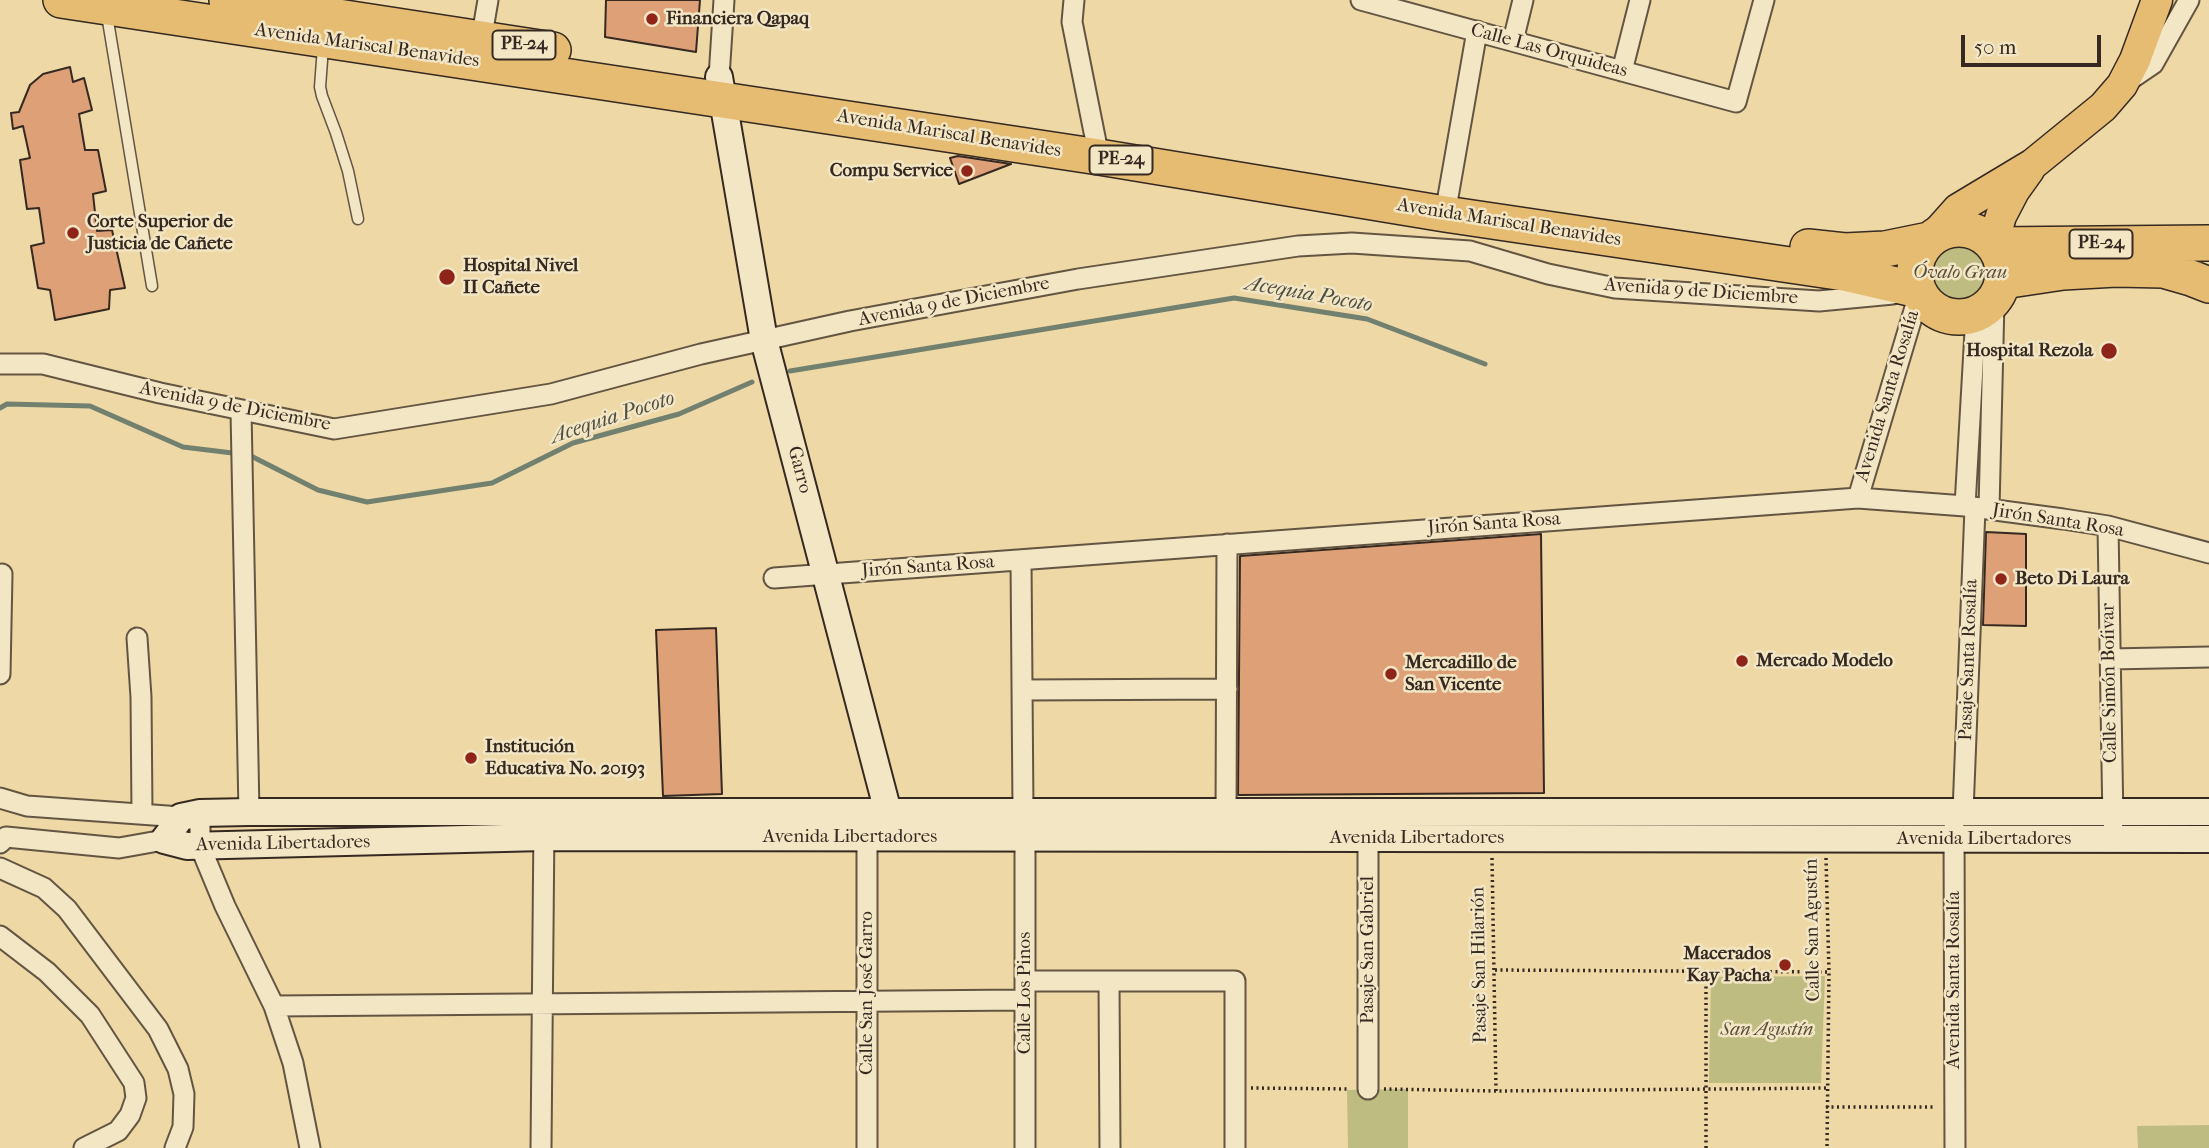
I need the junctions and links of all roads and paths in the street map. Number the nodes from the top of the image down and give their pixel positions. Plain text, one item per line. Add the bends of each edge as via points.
1 (61, 0) edge
2 (227, 0) edge
3 (488, 0) edge
4 (724, 0) edge
5 (1074, 0) edge
6 (1361, 0) edge
7 (1523, 0) edge
8 (1640, 0) edge
9 (1764, 0) edge
10 (2157, 0) edge
11 (2189, 0) edge
12 (1396, 4) edge
13 (106, 7) junction
14 (184, 10) edge
15 (326, 27) junction
16 (1477, 31) junction
17 (1513, 41) junction
18 (480, 51) junction
19 (1622, 71) junction
20 (2122, 85) junction
21 (721, 88) junction
22 (1097, 146) junction
23 (2033, 164) junction
24 (1447, 203) junction
25 (358, 219) dead end
26 (1931, 238) junction
27 (2209, 243) edge
28 (1993, 244) junction
29 (2209, 285) edge
30 (152, 286) dead end
31 (1919, 292) junction
32 (1991, 299) junction
33 (764, 340) junction
34 (0, 364) edge
35 (242, 411) junction
36 (1857, 498) junction
37 (1976, 508) junction
38 (2108, 526) junction
39 (1227, 544) junction
40 (2209, 553) edge
41 (1021, 560) junction
42 (2, 574) dead end
43 (827, 575) junction
44 (774, 578) dead end
45 (137, 638) dead end
46 (2209, 657) edge
47 (2110, 659) junction
48 (0, 674) edge
49 (1227, 689) junction
50 (1023, 690) junction
51 (0, 798) edge
52 (1368, 811) junction
53 (249, 812) junction
54 (1959, 812) junction
55 (2112, 812) junction
56 (2209, 812) edge
57 (142, 813) junction
58 (190, 815) junction
59 (544, 824) junction
60 (1024, 825) junction
61 (1226, 825) junction
62 (882, 829) junction
63 (1368, 838) junction
64 (1492, 838) junction
65 (1826, 838) junction
66 (1954, 839) junction
67 (2113, 839) junction
68 (2209, 839) edge
69 (3, 840) edge
70 (164, 840) junction
71 (200, 846) junction
72 (0, 868) edge
73 (0, 936) edge
74 (1494, 970) junction
75 (1706, 971) junction
76 (1829, 972) junction
77 (1108, 981) junction
78 (1025, 990) junction
79 (867, 1001) junction
80 (542, 1004) junction
81 (274, 1006) junction
82 (1235, 1088) junction
83 (1705, 1088) junction
84 (1827, 1088) junction
85 (1368, 1089) junction
86 (1496, 1091) junction
87 (1826, 1107) junction
88 (1955, 1107) junction
89 (84, 1148) edge
90 (175, 1148) edge
91 (310, 1148) edge
92 (541, 1148) edge
93 (867, 1148) edge
94 (1025, 1148) edge
95 (1110, 1148) edge
96 (1235, 1148) edge
97 (1706, 1148) edge
98 (1827, 1148) edge
99 (1955, 1148) edge

1 - 13 highway, Avenida Mariscal Benavides / PE-24
2 - 15 highway, Avenida Mariscal Benavides / PE-24
3 - 18 street
4 - 21 street
5 - 22 street via 1072,22
6 - 12 street, Calle Las Orquideas
7 - 17 street
8 - 19 street
9 - 19 street, Calle Las Orquideas via 1736,102
10 - 20 main road
11 - 20 street via 2153,64
12 - 16 street, Calle Las Orquideas
13 - 14 highway, Avenida Mariscal Benavides / PE-24
13 - 30 lane
14 - 15 highway, Avenida Mariscal Benavides / PE-24
15 - 18 highway, Avenida Mariscal Benavides / PE-24
15 - 25 lane via 320,87 348,171
16 - 17 street, Calle Las Orquideas
16 - 24 street
17 - 19 street, Calle Las Orquideas
18 - 21 highway, Avenida Mariscal Benavides / PE-24
20 - 23 main road
21 - 22 highway, Avenida Mariscal Benavides / PE-24
21 - 33 street, Garro
22 - 24 highway, Avenida Mariscal Benavides / PE-24
23 - 26 main road via 1958,209
23 - 28 main road via 2001,216
24 - 26 highway, Avenida Mariscal Benavides / PE-24 via 1845,251
24 - 31 highway, Avenida Mariscal Benavides / PE-24 via 1844,273
26 - 28 highway via 1962,229
26 - 31 highway via 1916,259
27 - 28 highway, PE-24
28 - 32 highway via 2004,268
29 - 32 highway, PE-24 via 2163,270 2063,272
31 - 32 highway via 1927,304 1950,317 1964,317
31 - 33 street, Avenida 9 de Diciembre via 1819,301 1629,289 1548,274 1470,251 1352,243 1298,246 1078,279
31 - 36 street, Avenida Santa Rosalía
32 - 37 street
33 - 35 street, Avenida 9 de Diciembre via 551,394 342,428
33 - 43 street, Garro
34 - 35 street, Avenida 9 de Diciembre via 43,364
35 - 53 street
36 - 37 street, Jirón Santa Rosa
36 - 39 street, Jirón Santa Rosa
37 - 38 street, Jirón Santa Rosa
37 - 54 street, Pasaje Santa Rosalía
38 - 40 street, Jirón Santa Rosa
38 - 47 street, Calle Simón Boíivar
39 - 41 street, Jirón Santa Rosa
39 - 49 street
41 - 43 street, Jirón Santa Rosa
41 - 50 street, Calle Los Pinos
42 - 48 street
43 - 44 street, Jirón Santa Rosa
43 - 62 street, Garro
45 - 57 street
46 - 47 street
47 - 55 street, Calle Simón Boíivar
49 - 50 street
49 - 61 street
50 - 60 street, Calle Los Pinos
51 - 57 street via 27,806
52 - 54 street, Avenida Libertadores
52 - 61 street, Avenida Libertadores
52 - 63 street, Pasaje San Gabriel
53 - 58 street, Avenida Libertadores
53 - 59 street, Avenida Libertadores
54 - 55 street, Avenida Libertadores
54 - 66 street, Avenida Santa Rosalía
55 - 56 street, Avenida Libertadores
55 - 67 street, Calle Simón Boíivar
57 - 58 street
58 - 70 street, Avenida Libertadores
58 - 71 street
59 - 62 street, Avenida Libertadores
59 - 71 street, Avenida Libertadores
59 - 80 street
60 - 61 street, Avenida Libertadores
60 - 62 street, Avenida Libertadores
60 - 78 street, Calle Los Pinos
61 - 63 street, Avenida Libertadores
62 - 79 street, Calle San José Garro
63 - 64 street, Avenida Libertadores
63 - 85 street, Pasaje San Gabriel
64 - 65 street, Avenida Libertadores
64 - 74 path, Pasaje San Hilarión
65 - 66 street, Avenida Libertadores
65 - 76 path, Calle San Agustín
66 - 67 street, Avenida Libertadores
66 - 88 street, Avenida Santa Rosalía
67 - 68 street, Avenida Libertadores
69 - 70 street via 120,848
70 - 71 street, Avenida Libertadores
71 - 81 street
72 - 90 street via 44,888 67,909 158,1030 178,1069 184,1094 183,1127
73 - 89 street via 47,972 90,1015 134,1083 136,1098 118,1131
74 - 75 path
74 - 86 path, Pasaje San Hilarión
75 - 76 path
75 - 83 path
76 - 84 path, Calle San Agustín
77 - 78 street
77 - 82 street via 1235,981
77 - 95 street
78 - 79 street
78 - 94 street, Calle Los Pinos
79 - 80 street
79 - 93 street, Calle San José Garro
80 - 81 street
80 - 92 street
81 - 91 street via 293,1063
82 - 85 path
82 - 96 street
83 - 84 path
83 - 86 path
83 - 97 path
84 - 87 path, Calle San Agustín
85 - 86 path
87 - 88 path
87 - 98 path, Calle San Agustín
88 - 99 street, Avenida Santa Rosalía

